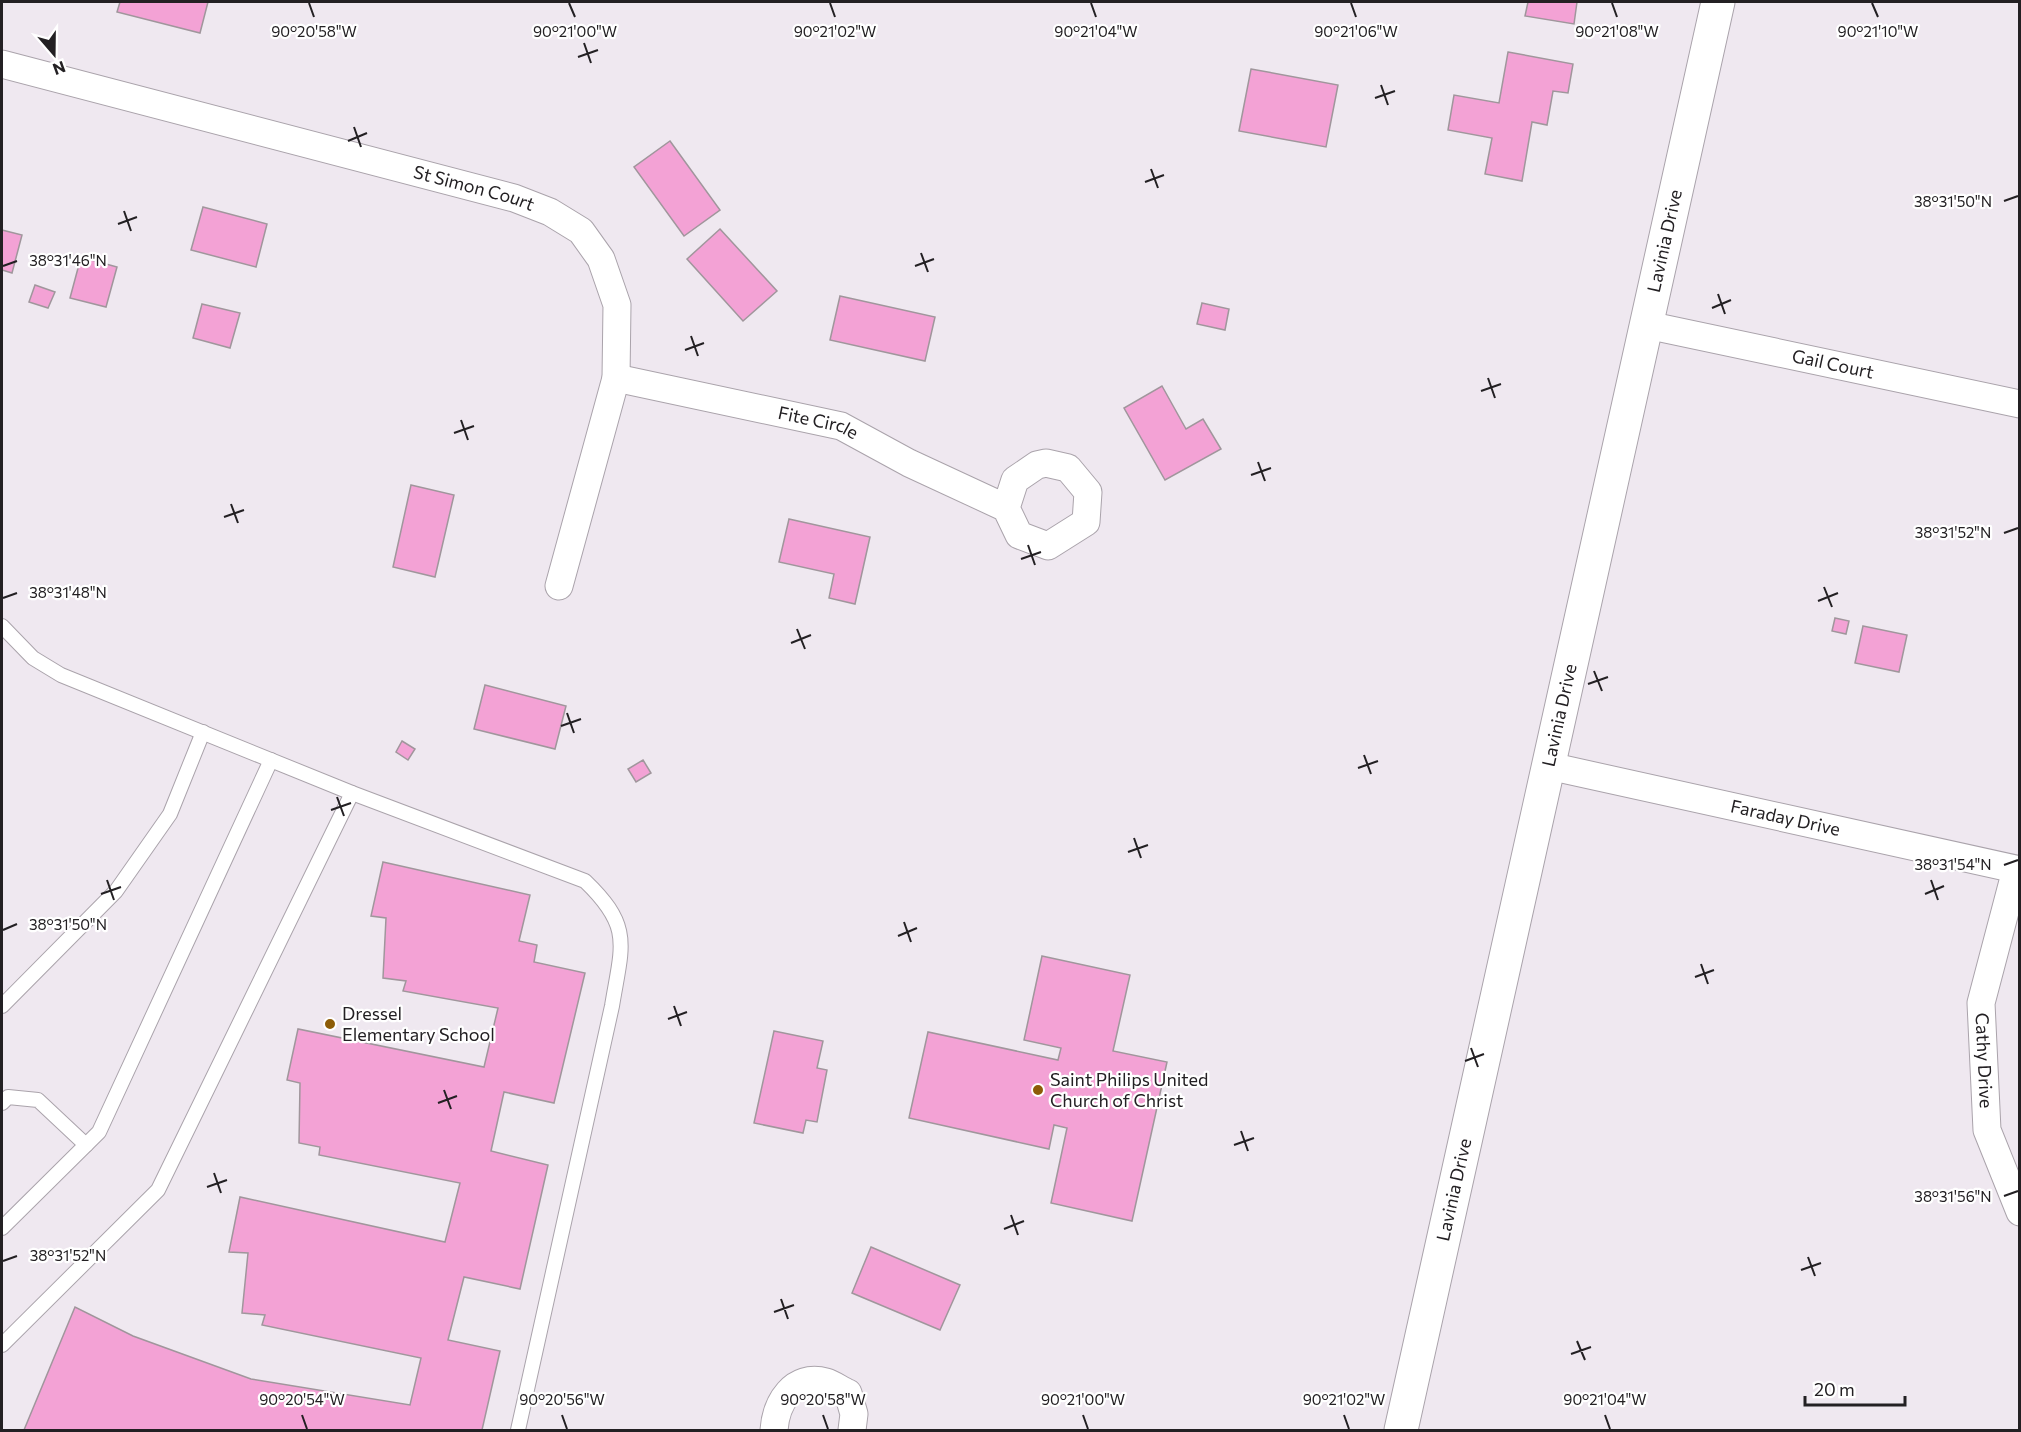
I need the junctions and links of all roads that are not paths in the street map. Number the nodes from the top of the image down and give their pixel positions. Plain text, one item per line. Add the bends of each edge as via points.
1 (1718, 2) edge
2 (2, 64) edge
3 (1647, 326) junction
4 (616, 378) junction
5 (2019, 404) edge
6 (1006, 508) dead end
7 (559, 586) dead end
8 (2, 626) edge
9 (203, 732) junction
10 (271, 760) junction
11 (1549, 766) junction
12 (351, 793) junction
13 (2018, 870) edge
14 (2, 1006) edge
15 (2, 1103) edge
16 (86, 1145) junction
17 (2019, 1212) edge
18 (2, 1228) edge
19 (2, 1346) edge
20 (518, 1431) edge
21 (774, 1431) edge
22 (852, 1431) edge
23 (1401, 1431) edge

1 - 3 street, Lavinia Drive
2 - 4 street, St Simon Court via 514,198 550,212 581,231 601,259 617,305
3 - 5 street, Gail Court
3 - 11 street, Lavinia Drive
4 - 6 street, Fite Circle via 841,426
4 - 7 street, St Simon Court
8 - 9 lane via 33,658 61,675
9 - 10 lane
9 - 14 lane via 170,814 116,891
10 - 12 lane
10 - 16 lane via 99,1132
11 - 13 street, Faraday Drive
11 - 23 street, Lavinia Drive
12 - 19 lane via 159,1190
12 - 20 lane via 585,881 605,900 618,921 623,942 612,1006
13 - 17 street, Cathy Drive via 1981,1004 1987,1130
15 - 16 lane via 8,1097 38,1100
16 - 18 lane
21 - 22 street via 775,1412 785,1393 804,1383 825,1382 848,1393 854,1414

